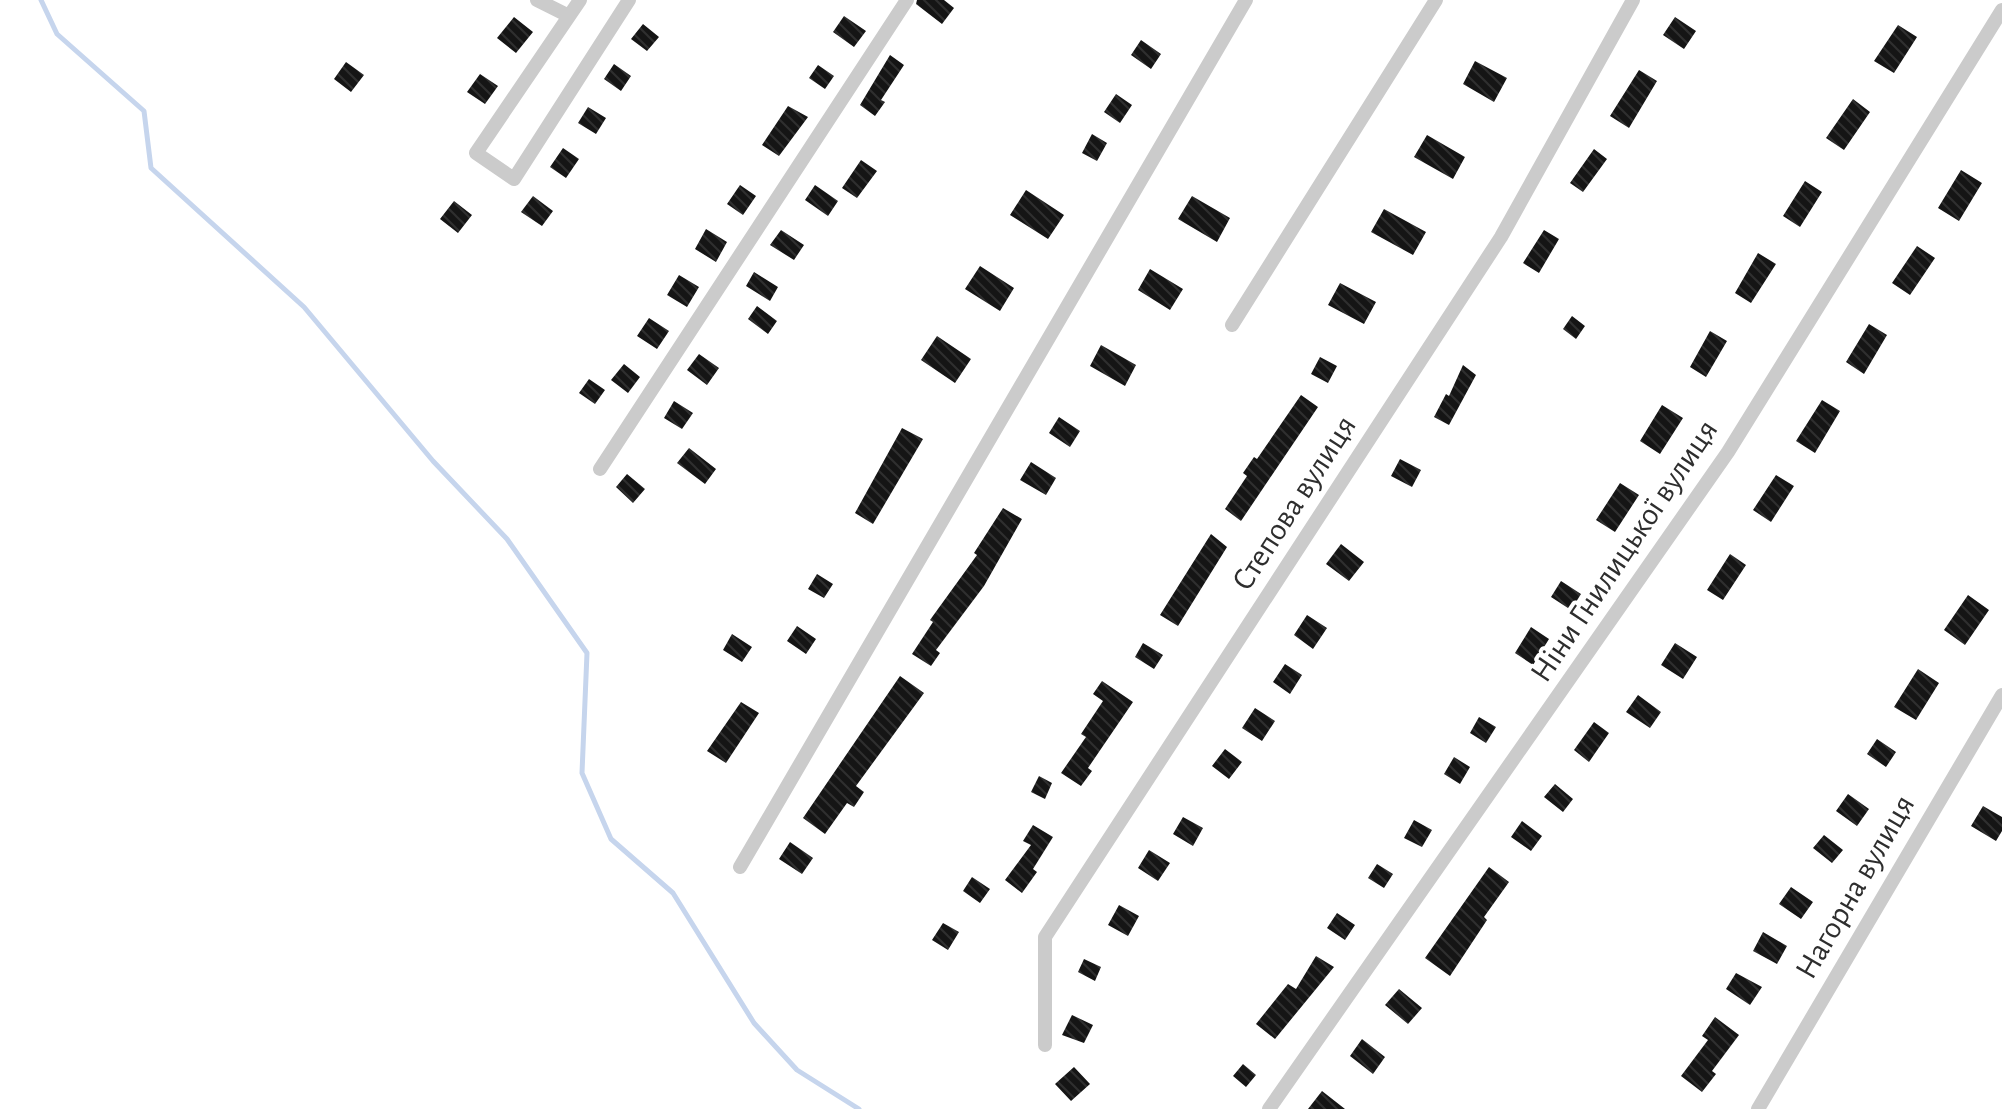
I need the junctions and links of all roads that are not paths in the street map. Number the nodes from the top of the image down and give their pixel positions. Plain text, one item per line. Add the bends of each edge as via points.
1 (537, 0) edge
2 (580, 0) edge
3 (629, 0) edge
4 (907, 0) edge
5 (1246, 0) edge
6 (1436, 0) edge
7 (1633, 0) edge
8 (2002, 10) edge
9 (569, 16) junction
10 (1232, 325) dead end
11 (600, 469) dead end
12 (2002, 695) edge
13 (740, 867) dead end
14 (1045, 1045) dead end
15 (1269, 1109) edge
16 (1758, 1109) edge

1 - 9 street
2 - 9 street
3 - 9 street via 514,179 476,153
4 - 11 street
5 - 13 street
6 - 10 street
7 - 14 street, Степова вулиця via 1501,237 1045,937
8 - 15 street, Ніни Гнилицької вулиця via 1728,452
12 - 16 street, Нагорна вулиця

